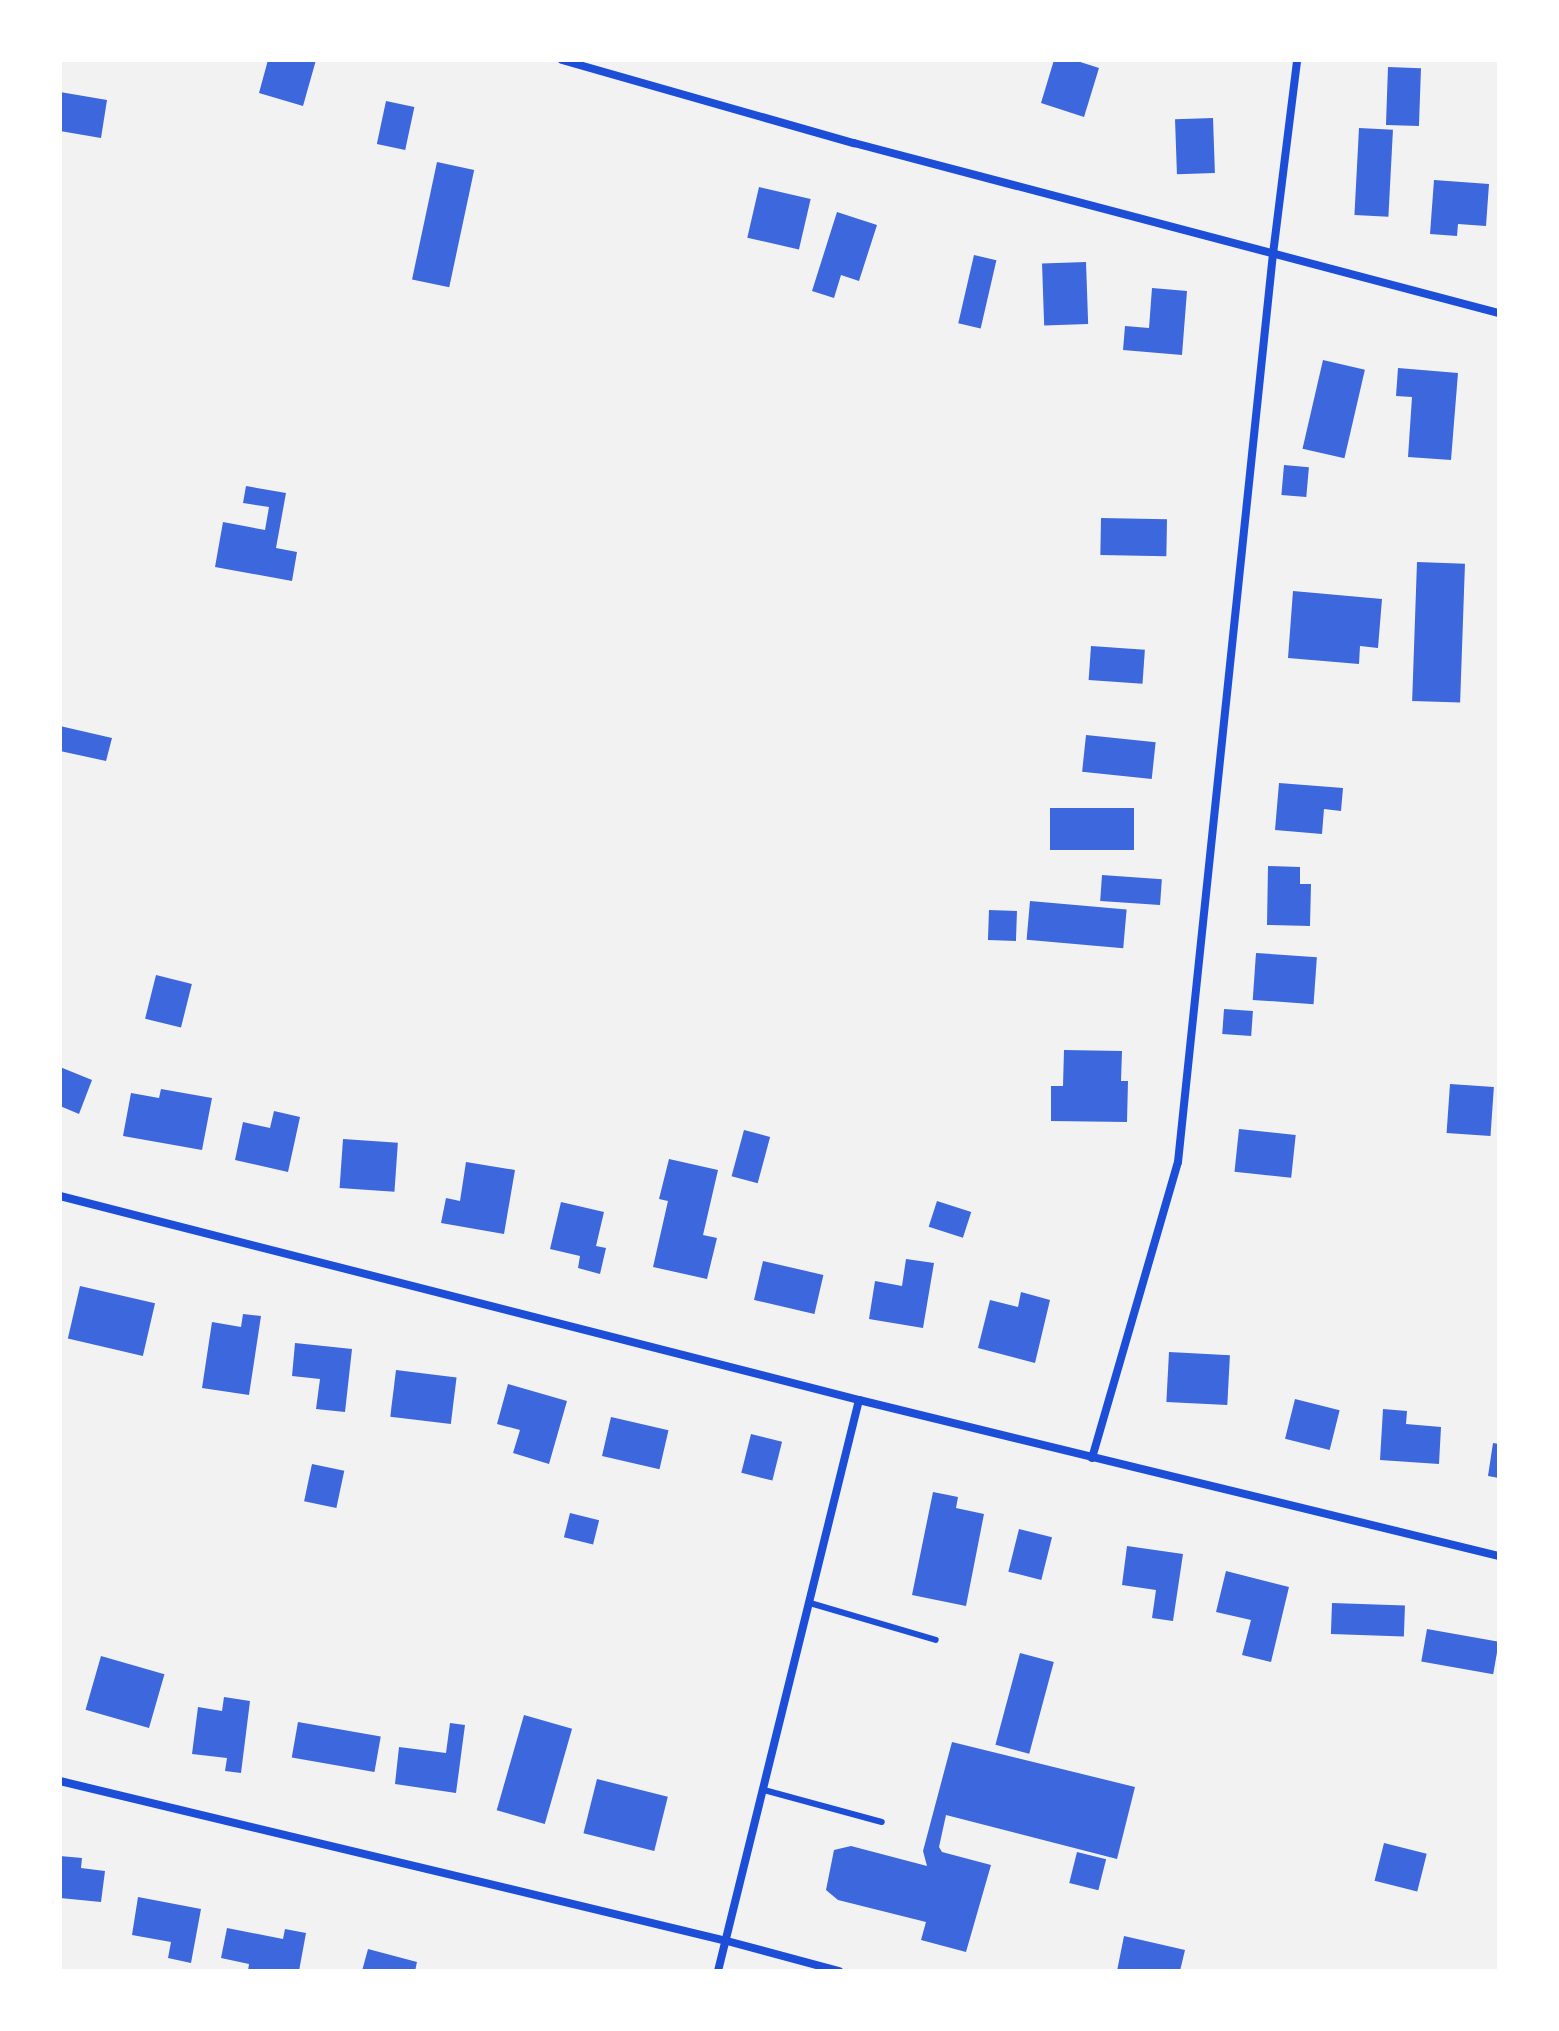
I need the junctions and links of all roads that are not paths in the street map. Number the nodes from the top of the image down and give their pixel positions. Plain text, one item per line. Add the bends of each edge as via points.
1 (562, 60) edge
2 (1297, 60) edge
3 (1273, 254) junction
4 (1499, 313) edge
5 (60, 1196) edge
6 (859, 1400) junction
7 (1092, 1458) junction
8 (1499, 1556) edge
9 (810, 1603) junction
10 (936, 1640) dead end
11 (60, 1781) edge
12 (764, 1790) junction
13 (882, 1822) dead end
14 (727, 1941) junction
15 (718, 1971) edge
16 (839, 1971) edge

1 - 3 street
2 - 3 street
3 - 4 street
3 - 7 street via 1178,1162
5 - 6 street
6 - 7 street
6 - 9 street
7 - 8 street
9 - 10 lane
9 - 12 street
11 - 14 street
12 - 13 lane
12 - 14 street
14 - 15 street
14 - 16 street

